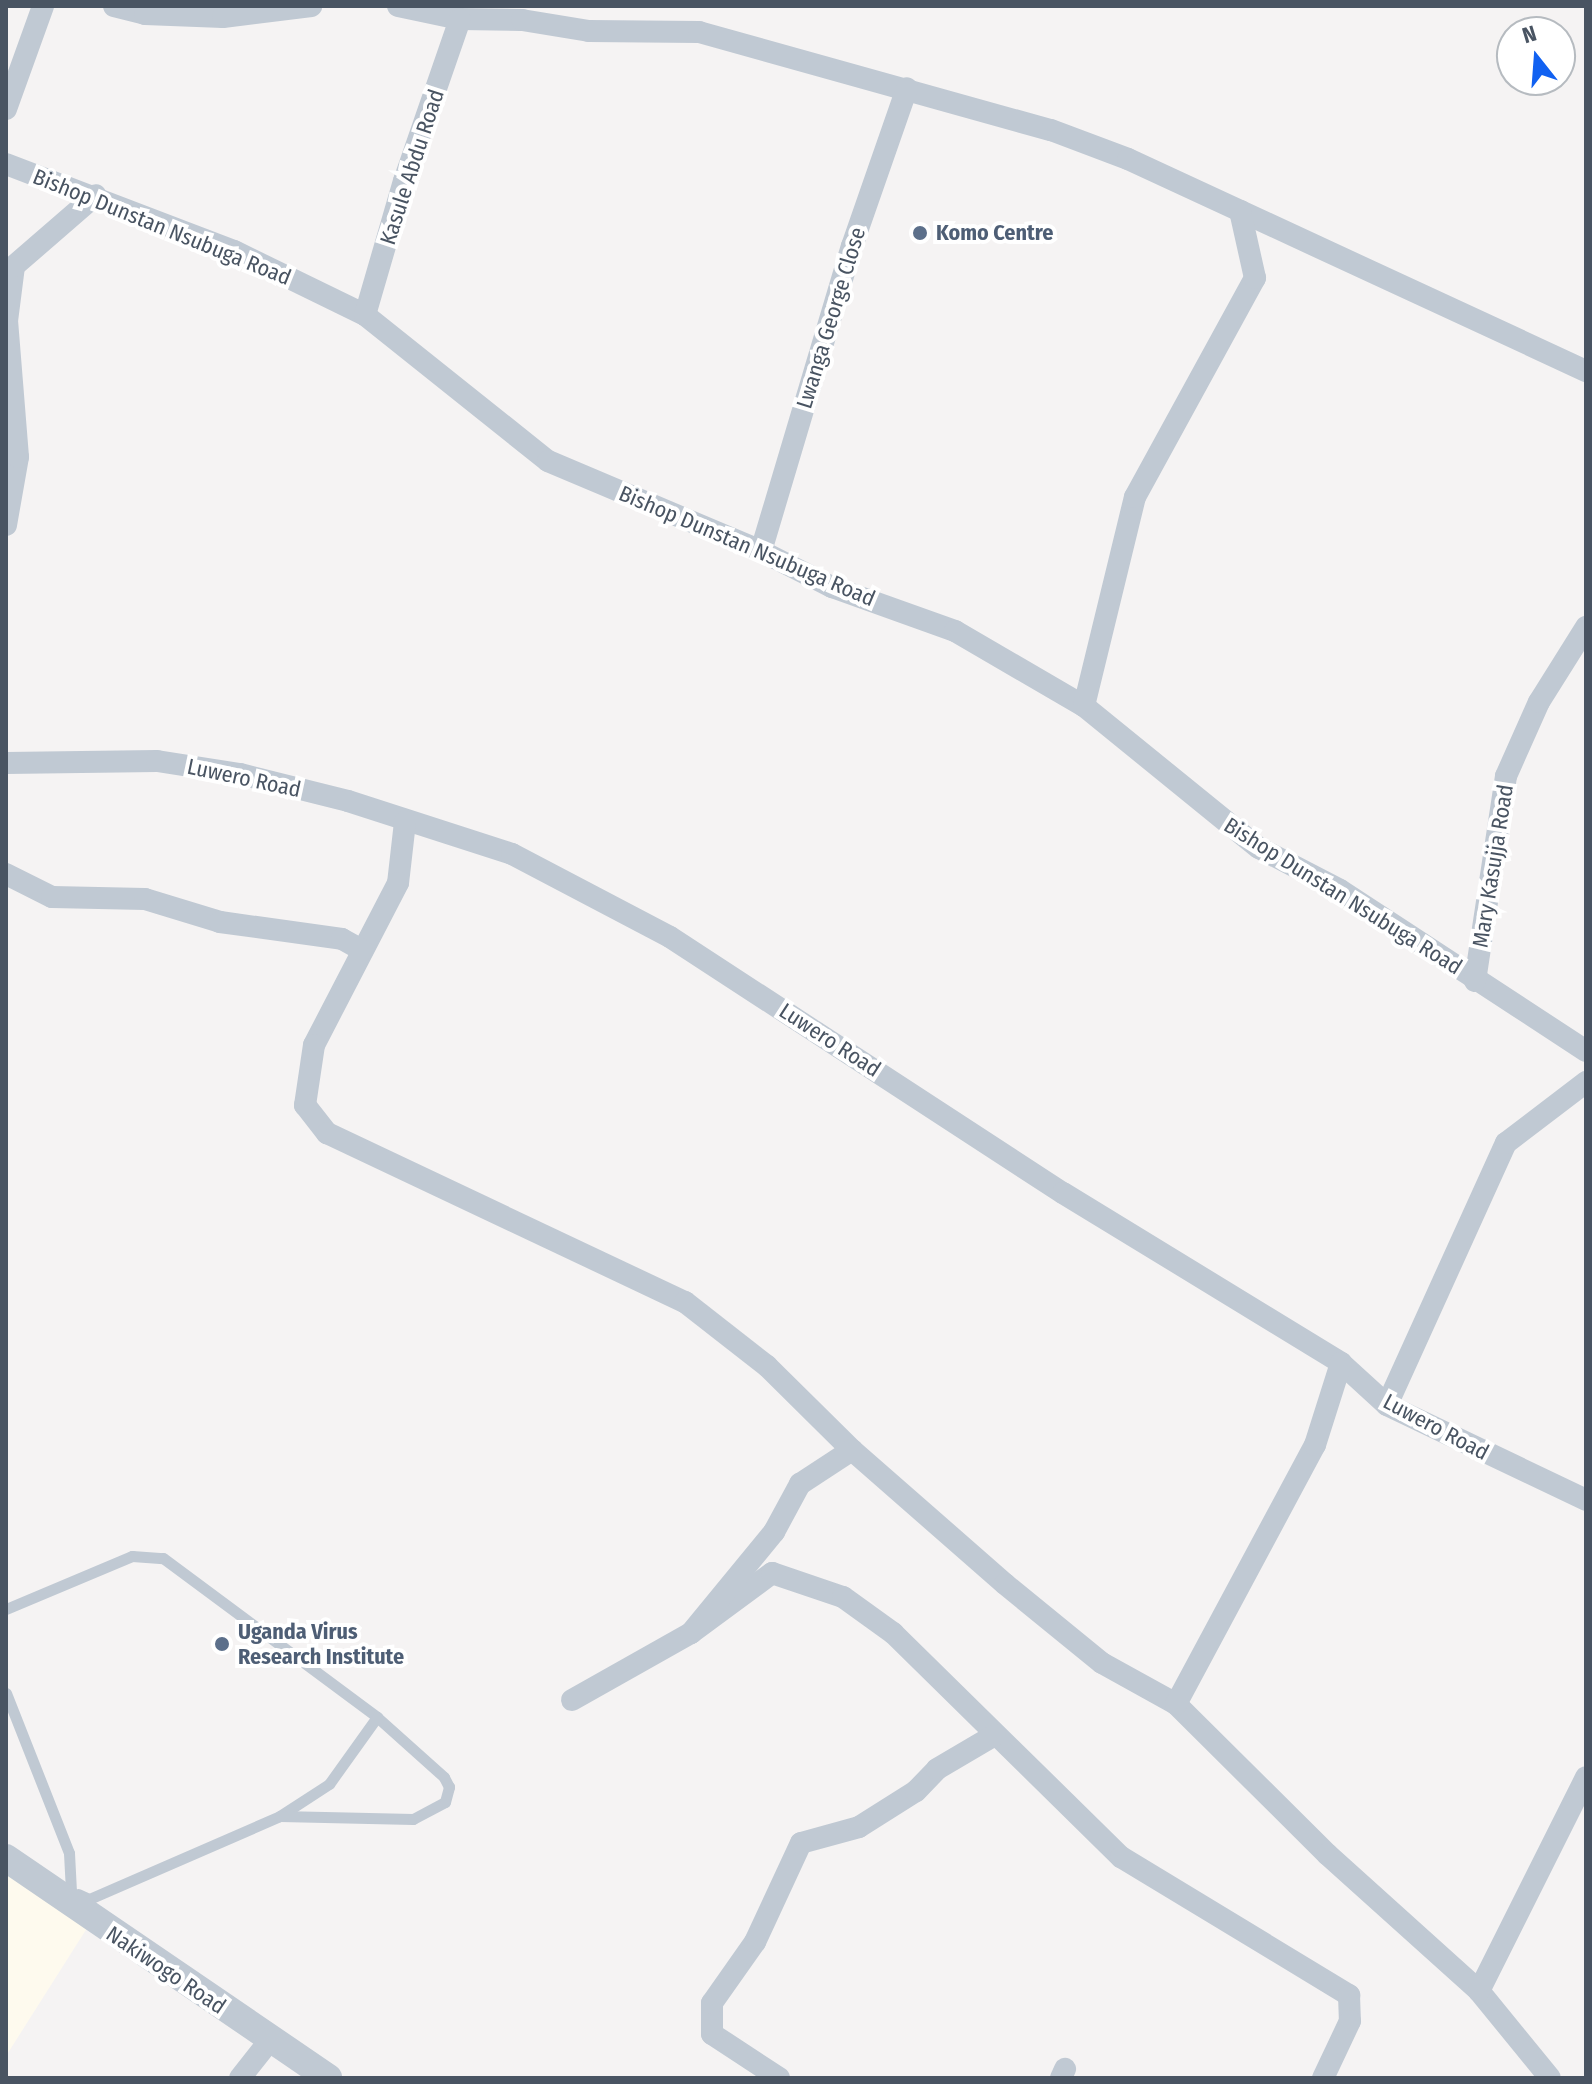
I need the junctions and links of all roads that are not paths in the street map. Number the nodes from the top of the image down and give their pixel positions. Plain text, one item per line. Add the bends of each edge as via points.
1 (43, 6) edge
2 (114, 6) edge
3 (311, 6) edge
4 (398, 6) edge
5 (460, 19) junction
6 (907, 88) junction
7 (6, 109) edge
8 (6, 164) edge
9 (96, 195) junction
10 (1240, 211) junction
11 (365, 315) junction
12 (1586, 371) edge
13 (6, 525) edge
14 (761, 551) junction
15 (1586, 627) edge
16 (1084, 706) junction
17 (6, 763) edge
18 (405, 822) junction
19 (6, 874) edge
20 (362, 950) junction
21 (1475, 981) junction
22 (1586, 1051) edge
23 (1586, 1082) edge
24 (1341, 1363) junction
25 (1387, 1405) junction
26 (852, 1450) junction
27 (1586, 1500) edge
28 (6, 1609) edge
29 (691, 1633) junction
30 (6, 1693) edge
31 (572, 1700) dead end
32 (1176, 1704) junction
33 (377, 1717) junction
34 (995, 1735) junction
35 (1586, 1777) edge
36 (280, 1816) junction
37 (6, 1858) edge
38 (42, 1887) junction
39 (71, 1890) junction
40 (1479, 1991) junction
41 (270, 2040) junction
42 (240, 2078) edge
43 (328, 2078) edge
44 (779, 2078) edge
45 (1325, 2078) edge
46 (1550, 2078) edge

1 - 7 street
2 - 3 street via 197,17
4 - 5 street
5 - 6 street via 522,20 589,31 699,32
5 - 11 street, Kasule Abdu Road
6 - 10 street via 1051,130
6 - 14 street, Lwanga George Close via 852,246
8 - 9 street, Bishop Dunstan Nsubuga Road
9 - 11 street, Bishop Dunstan Nsubuga Road via 234,251
9 - 13 street via 14,266 7,321 18,457
10 - 12 street
10 - 16 street via 1255,278 1135,497
11 - 14 street, Bishop Dunstan Nsubuga Road via 548,461
14 - 16 street, Bishop Dunstan Nsubuga Road via 832,587 955,631
15 - 21 street, Mary Kasujja Road via 1539,702 1506,776
16 - 21 street, Bishop Dunstan Nsubuga Road via 1259,848 1340,890
17 - 18 street, Luwero Road via 157,761 333,797
18 - 20 street via 398,883
18 - 24 street, Luwero Road via 512,854 605,899
19 - 20 street via 52,897 145,899 220,922 342,939
20 - 26 street via 314,1045 305,1105 327,1133 685,1302 767,1366
21 - 22 street, Bishop Dunstan Nsubuga Road
23 - 25 street via 1506,1143
24 - 25 street, Luwero Road
24 - 32 street via 1315,1445
25 - 27 street, Luwero Road
26 - 29 street via 800,1484 774,1532
26 - 32 street via 1102,1663
28 - 33 lane via 132,1556 163,1558
29 - 31 street
29 - 34 street via 772,1573 809,1582 843,1597 893,1633
30 - 39 lane via 69,1853
32 - 40 street via 1327,1854
33 - 36 lane via 329,1784
33 - 36 lane via 444,1777 449,1787 445,1802 413,1819
34 - 44 street via 937,1769 916,1791 859,1827 801,1843 755,1942 712,2003 712,2034
34 - 45 street via 1121,1857 1349,1995 1350,2021
35 - 40 street
36 - 39 lane via 89,1899
37 - 38 street, Nakiwogo Road
38 - 39 lane
38 - 41 street, Nakiwogo Road
40 - 46 street
41 - 42 street
41 - 43 street, Nakiwogo Road

